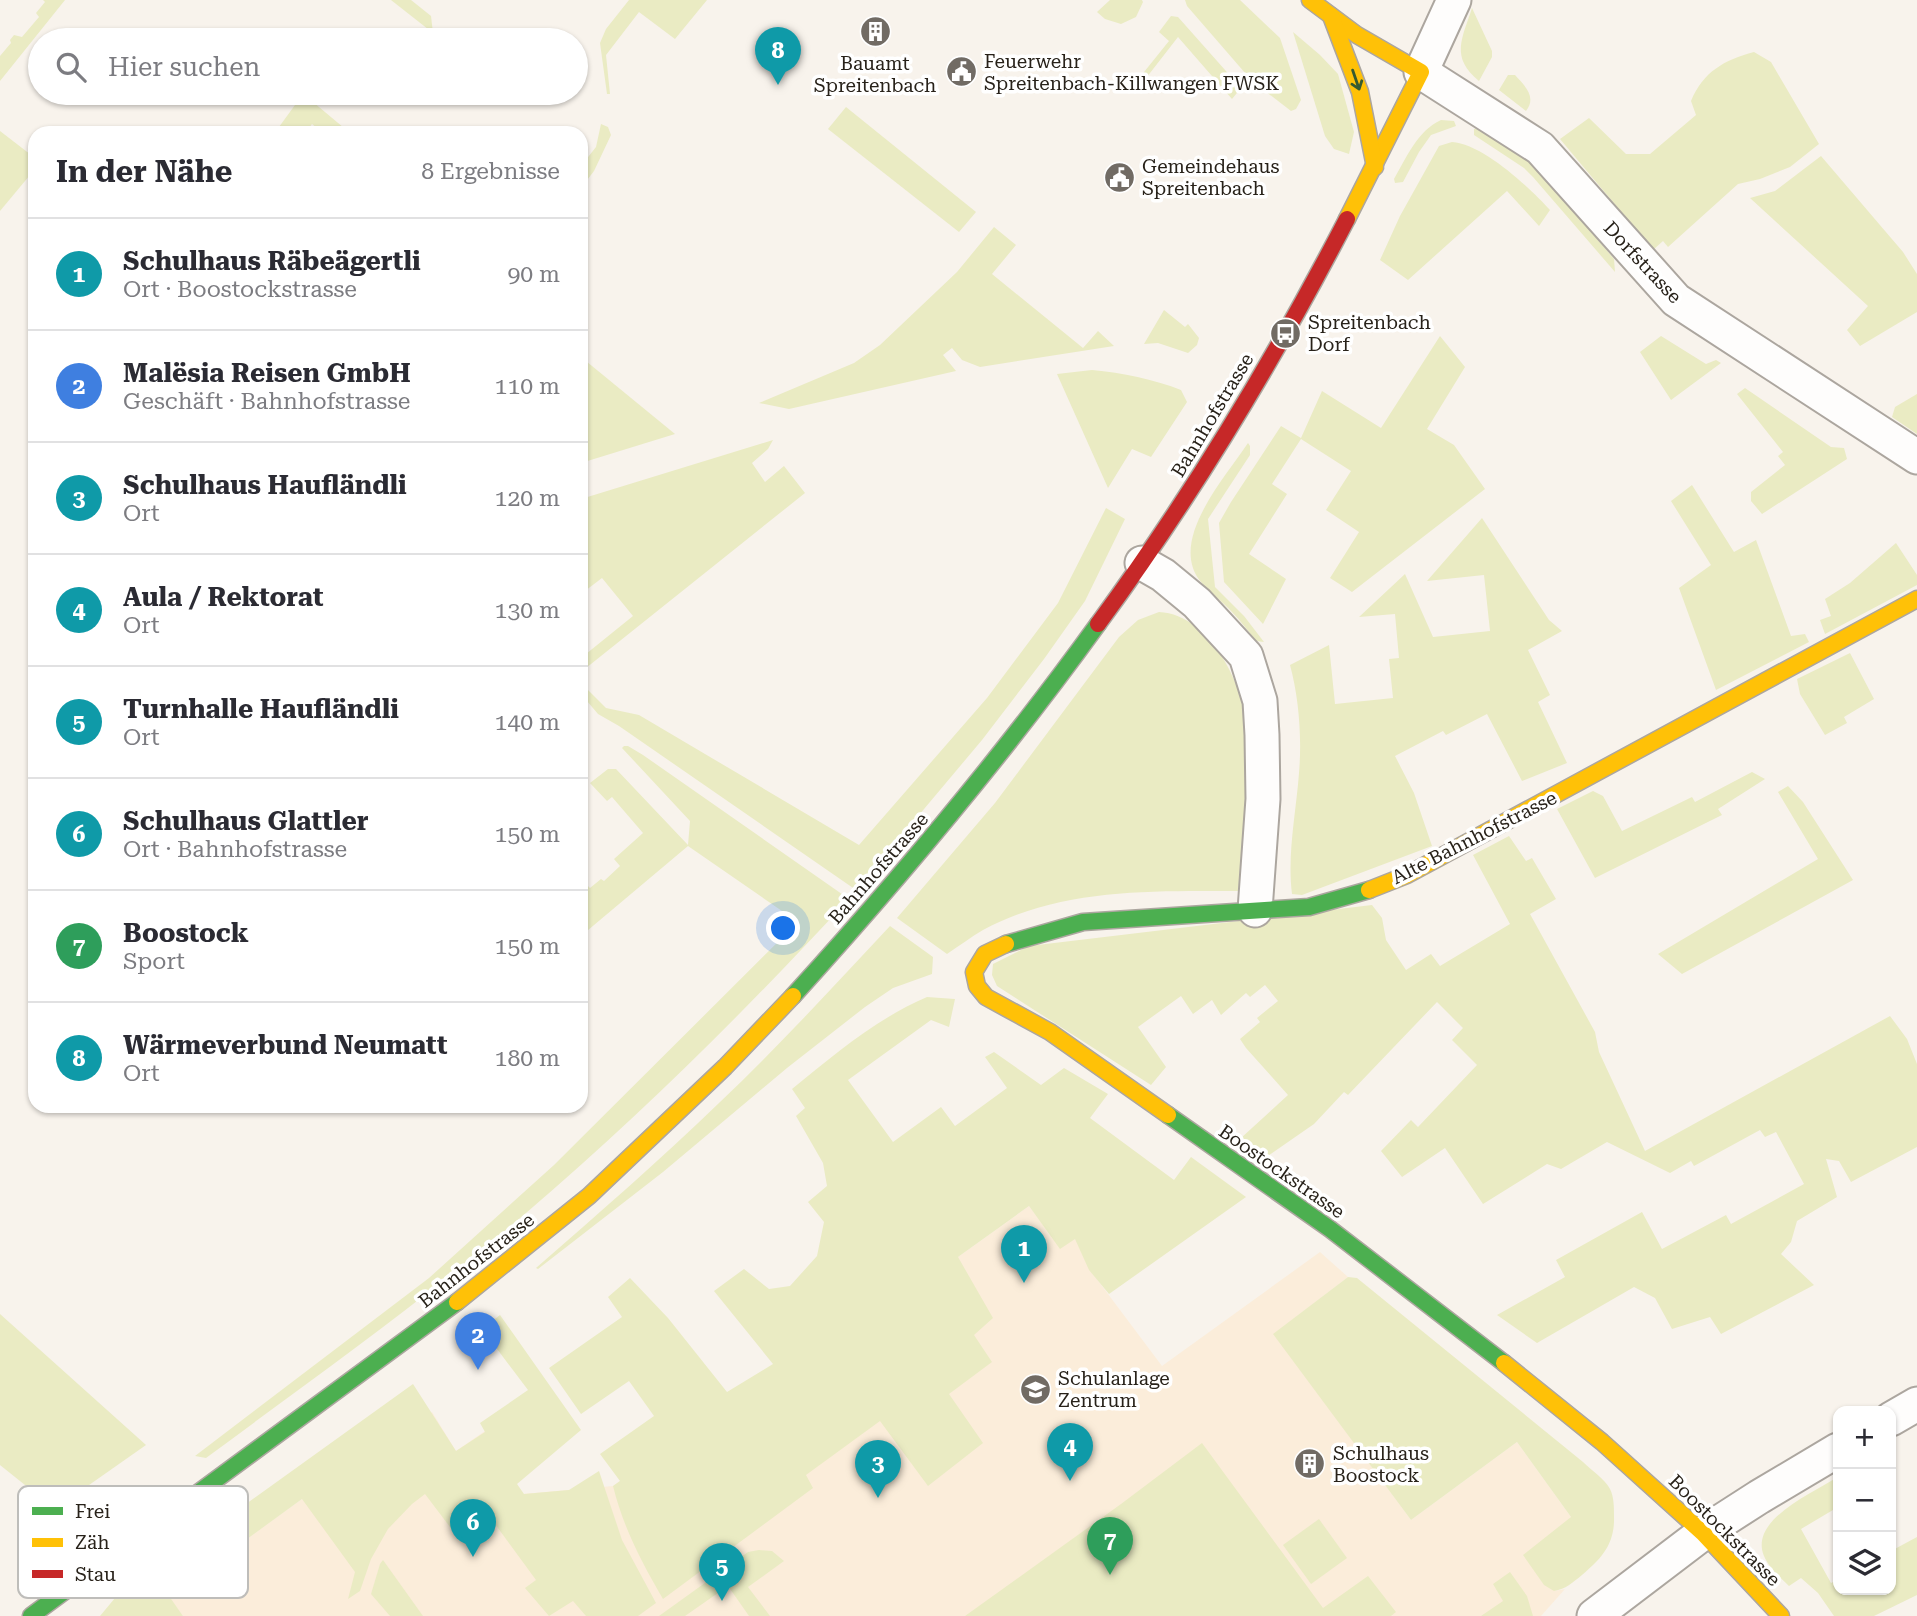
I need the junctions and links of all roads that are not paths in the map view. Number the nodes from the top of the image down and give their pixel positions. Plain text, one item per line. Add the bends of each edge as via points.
1 (1310, 0) edge
2 (1454, 0) edge
3 (1331, 16) junction
4 (1420, 72) junction
5 (1375, 167) junction
6 (1917, 457) edge
7 (1142, 564) junction
8 (1917, 599) edge
9 (1255, 910) junction
10 (1917, 1404) edge
11 (1896, 1416) edge
12 (1833, 1453) edge
13 (209, 1486) edge
14 (1703, 1533) junction
15 (57, 1598) edge
16 (32, 1616) edge
17 (1594, 1616) edge
18 (1781, 1616) edge

1 - 3 street
2 - 4 street
3 - 4 street
3 -> 5 street via 1360,92
4 - 5 street, Bahnhofstrasse
4 - 6 street, Dorfstrasse via 1540,148 1676,300
5 - 7 street, Bahnhofstrasse via 1241,411
7 - 9 street via 1197,603 1246,656 1260,701 1262,735 1263,799
7 - 13 street, Bahnhofstrasse via 1029,720 907,870 692,1099 586,1199 475,1288
8 - 9 street, Alte Bahnhofstrasse via 1407,875 1309,907
9 - 14 street, Boostockstrasse via 1083,922 1022,937 985,954 974,972 977,986 986,997 1049,1032 1330,1229 1545,1395
10 - 11 street
12 - 14 street
14 - 17 street
14 - 18 street, Boostockstrasse
15 - 16 street, Bahnhofstrasse

